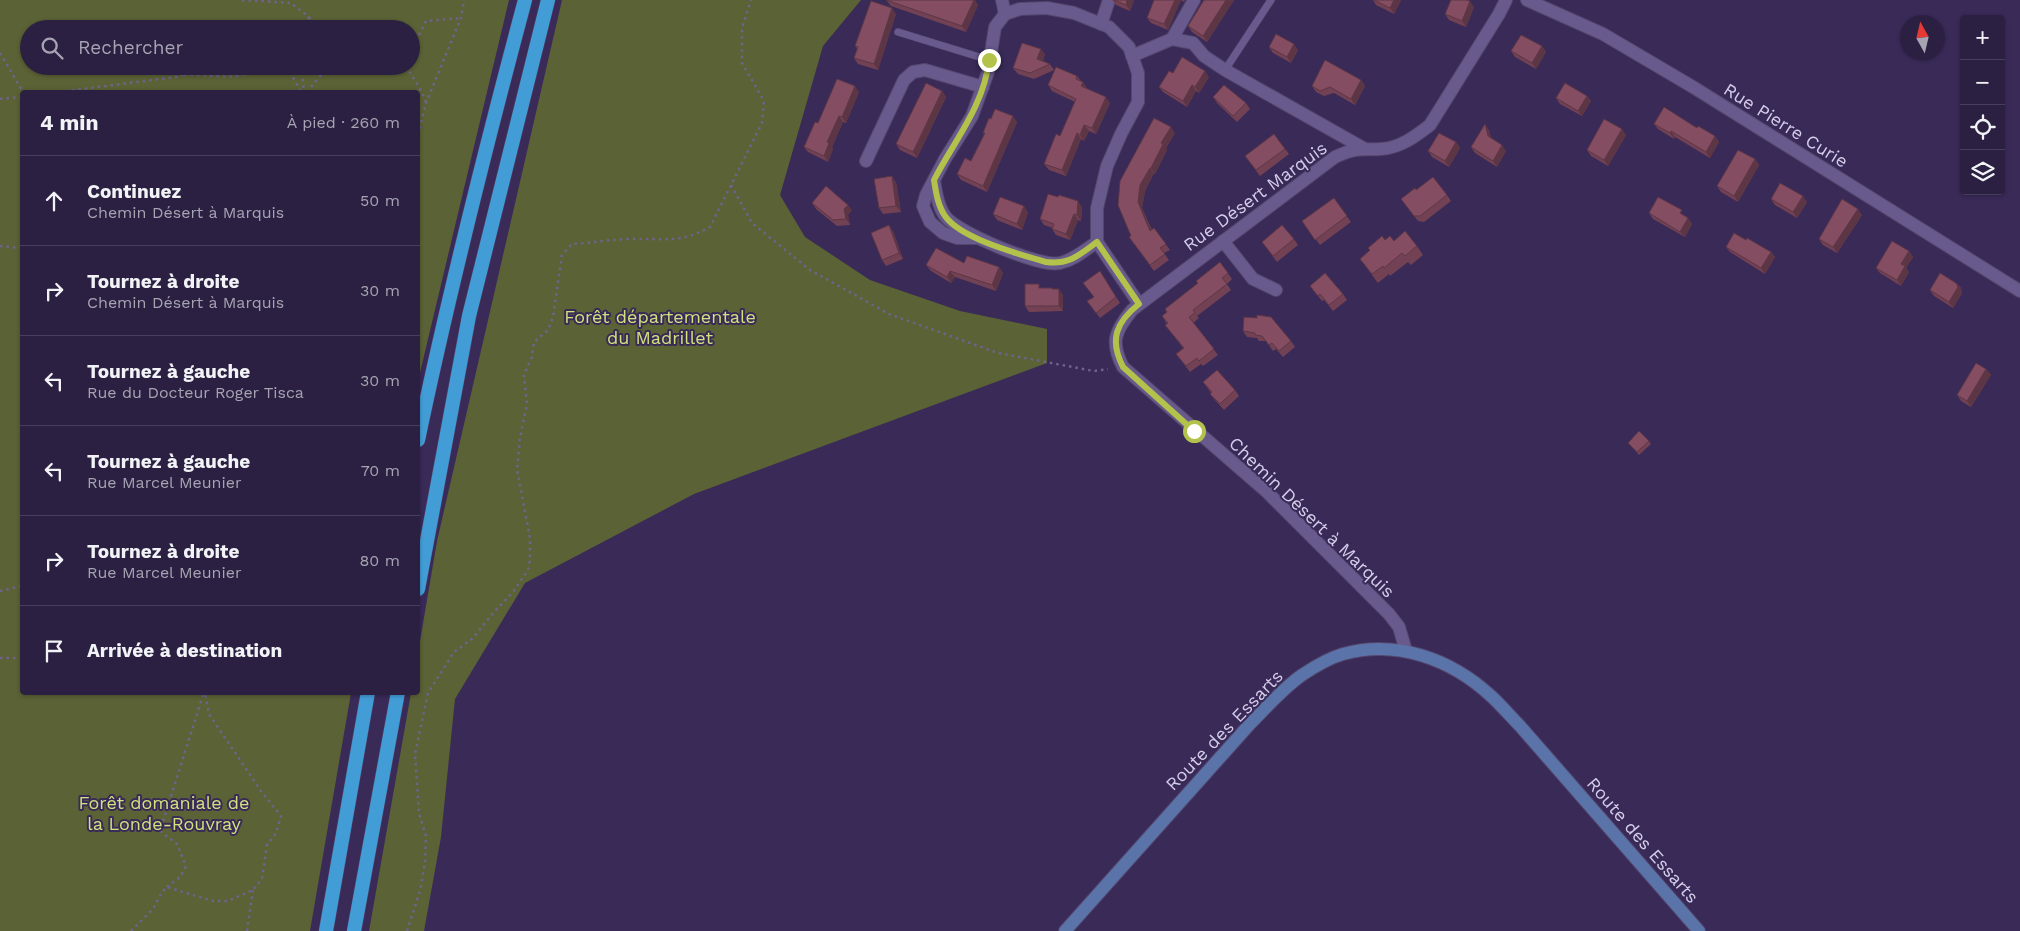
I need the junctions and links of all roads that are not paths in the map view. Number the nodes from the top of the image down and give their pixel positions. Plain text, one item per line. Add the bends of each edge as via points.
1 (525, 0) edge
2 (548, 0) edge
3 (1002, 0) edge
4 (1109, 0) edge
5 (1194, 0) edge
6 (1271, 0) edge
7 (1506, 0) edge
8 (1528, 0) edge
9 (1005, 14) junction
10 (1101, 24) junction
11 (898, 32) dead end
12 (1172, 39) junction
13 (1132, 56) junction
14 (989, 60) junction
15 (1225, 70) junction
16 (983, 87) junction
17 (1365, 148) junction
18 (866, 161) dead end
19 (1223, 241) junction
20 (1097, 242) junction
21 (1276, 290) dead end
22 (2020, 291) edge
23 (1139, 304) junction
24 (420, 430) edge
25 (420, 578) edge
26 (1406, 651) junction
27 (367, 695) edge
28 (397, 695) edge
29 (326, 931) edge
30 (354, 931) edge
31 (1065, 931) edge
32 (1699, 931) edge

1 - 24 highway via 472,200
2 - 25 highway via 469,316
3 - 9 street
4 - 10 street
5 - 12 street
6 - 15 lane
7 - 17 street, Rue Désert Marquis via 1430,125 1398,145 1383,149
8 - 22 street, Rue Pierre Curie via 1627,48
9 - 10 street via 1020,9 1047,8 1074,13
9 - 14 street via 995,27
10 - 13 street via 1109,26 1129,47
11 - 14 lane
12 - 13 street
12 - 15 street via 1193,43 1204,56
13 - 20 street via 1138,73 1138,102 1106,166 1097,208
14 - 16 street
15 - 17 street
16 - 18 street via 925,70 913,72 904,80
16 - 20 street via 972,116 934,180 938,204 946,217 977,238 1058,264 1075,258
17 - 19 street, Rue Désert Marquis via 1335,157
19 - 21 street via 1252,279
19 - 23 street, Rue Désert Marquis
20 - 23 street
23 - 26 street, Chemin Désert à Marquis via 1115,336 1116,353 1123,367 1267,492 1389,614 1399,627
26 - 31 main road, Route des Essarts via 1387,648 1342,654 1300,676 1249,725
26 - 32 main road, Route des Essarts via 1423,654 1448,665 1490,695
27 - 29 highway
28 - 30 highway

